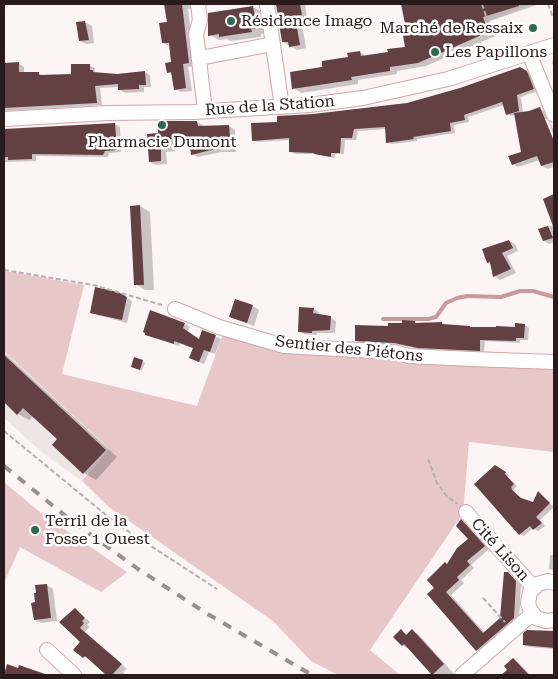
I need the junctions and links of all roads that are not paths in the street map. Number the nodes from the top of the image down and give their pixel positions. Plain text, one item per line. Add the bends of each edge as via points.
1 (198, 4) edge
2 (267, 4) edge
3 (273, 44) junction
4 (554, 45) edge
5 (529, 53) junction
6 (200, 58) junction
7 (282, 107) junction
8 (206, 111) junction
9 (554, 114) edge
10 (4, 119) edge
11 (175, 309) road end
12 (554, 362) edge
13 (466, 512) road end
14 (554, 583) edge
15 (534, 588) junction
16 (532, 614) junction
17 (554, 620) edge
18 (47, 650) dead end
19 (74, 675) edge
20 (462, 675) edge

1 - 6 street via 200,20 196,34
2 - 3 street
3 - 6 street
3 - 7 street
4 - 5 street, Rue de la Station
5 - 7 street, Rue de la Station via 410,88 363,98
5 - 9 street
6 - 8 street
7 - 8 street, Rue de la Station
8 - 10 street, Rue de la Station
11 - 12 street, Sentier des Piétons via 219,327 284,346 394,352 409,356
13 - 15 street, Cité Lison
14 - 15 street, Cité Lison via 542,582
15 - 16 street, Cité Lison via 528,598
16 - 17 street via 541,620
16 - 20 street
18 - 19 street

